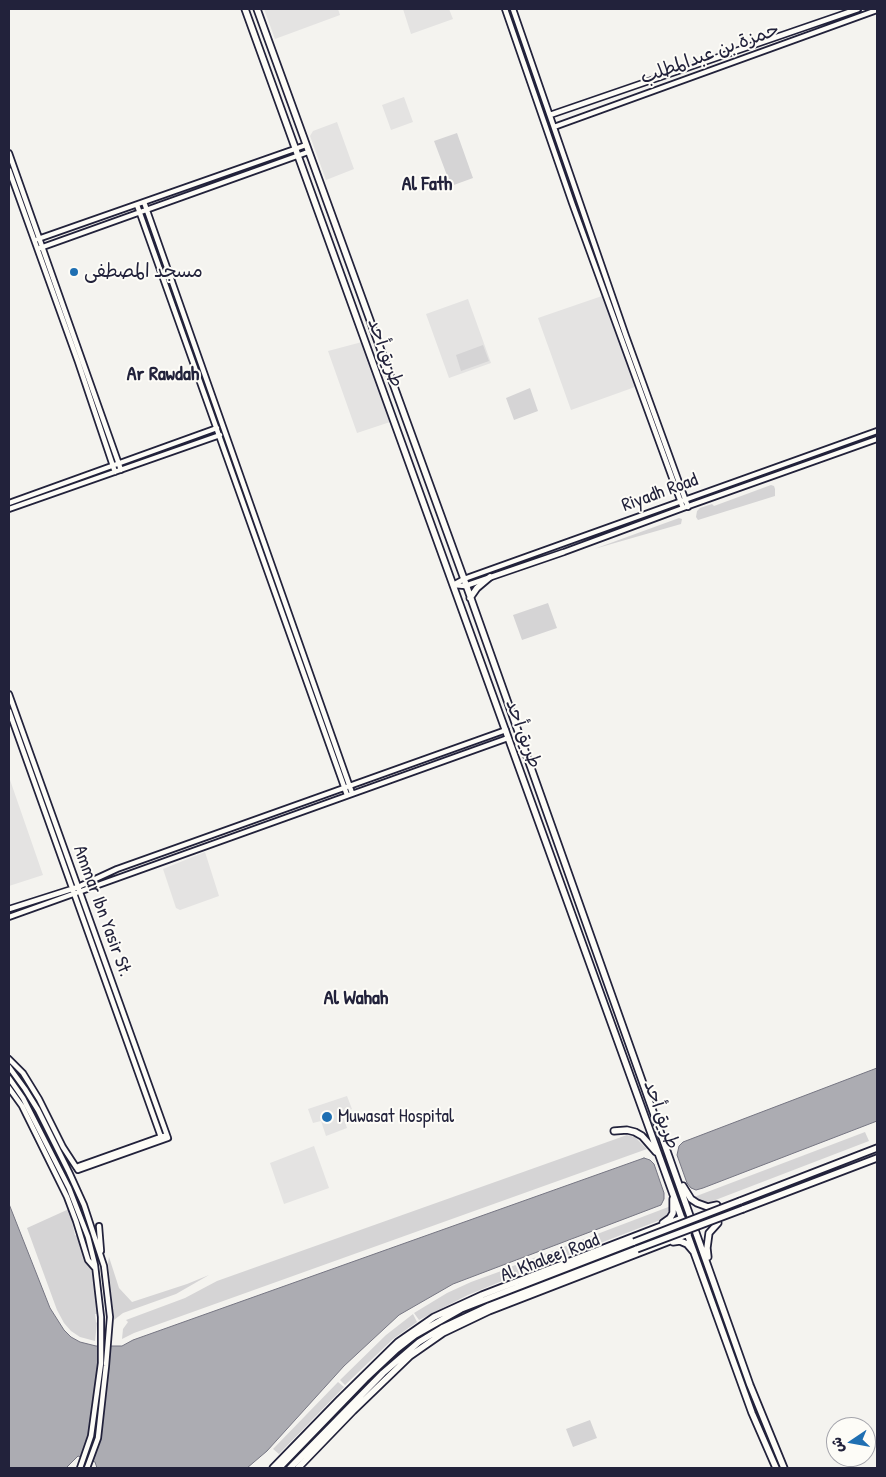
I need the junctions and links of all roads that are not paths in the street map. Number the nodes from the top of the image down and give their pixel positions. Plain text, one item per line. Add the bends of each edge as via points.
1 (244, 9) edge
2 (257, 9) edge
3 (505, 9) edge
4 (513, 9) edge
5 (858, 9) edge
6 (877, 10) edge
7 (550, 115) junction
8 (554, 127) junction
9 (306, 145) junction
10 (295, 149) junction
11 (308, 152) junction
12 (9, 153) edge
13 (298, 156) junction
14 (9, 170) edge
15 (144, 202) junction
16 (137, 205) junction
17 (147, 209) junction
18 (140, 212) junction
19 (39, 239) junction
20 (33, 241) junction
21 (42, 247) junction
22 (36, 249) junction
23 (223, 426) junction
24 (216, 428) junction
25 (877, 431) edge
26 (226, 433) junction
27 (219, 435) junction
28 (877, 439) edge
29 (116, 464) junction
30 (118, 471) junction
31 (683, 500) junction
32 (9, 503) edge
33 (685, 507) junction
34 (9, 509) edge
35 (490, 577) junction
36 (464, 582) junction
37 (453, 585) junction
38 (470, 598) junction
39 (9, 694) edge
40 (9, 712) edge
41 (506, 730) junction
42 (508, 738) junction
43 (347, 787) junction
44 (350, 794) junction
45 (72, 888) junction
46 (79, 889) junction
47 (74, 894) junction
48 (9, 909) edge
49 (9, 917) edge
50 (9, 1059) edge
51 (9, 1067) edge
52 (9, 1078) edge
53 (14, 1085) junction
54 (9, 1088) edge
55 (614, 1131) dead end
56 (162, 1138) junction
57 (877, 1148) edge
58 (877, 1158) edge
59 (661, 1160) junction
60 (676, 1177) junction
61 (671, 1188) junction
62 (716, 1205) dead end
63 (682, 1218) junction
64 (718, 1223) dead end
65 (99, 1226) dead end
66 (661, 1226) junction
67 (688, 1234) junction
68 (664, 1243) junction
69 (694, 1252) junction
70 (101, 1258) junction
71 (708, 1266) junction
72 (96, 1268) junction
73 (557, 1280) junction
74 (502, 1287) junction
75 (550, 1287) junction
76 (532, 1290) junction
77 (494, 1296) junction
78 (331, 1426) junction
79 (325, 1441) junction
80 (80, 1468) edge
81 (87, 1468) edge
82 (273, 1468) edge
83 (279, 1468) edge
84 (290, 1468) edge
85 (298, 1468) edge
86 (776, 1468) edge
87 (784, 1468) edge

1 - 10 main road, طريق أحد
2 - 9 main road, طريق أحد
3 - 31 street via 572,203
4 - 7 street
5 - 7 street, حمزة بن عبدالمطلب
6 - 8 street, حمزة بن عبدالمطلب
7 - 8 street
8 - 31 street
9 - 10 street
9 - 11 main road, طريق أحد
10 - 13 main road, طريق أحد
10 - 15 street
11 - 13 street
11 - 36 main road, طريق أحد
12 - 19 street
13 - 17 street
13 - 37 main road, طريق أحد
14 - 20 street
15 - 16 street
15 - 17 street
16 - 18 street
16 - 19 street
17 - 18 street
17 - 23 street
18 - 21 street
18 - 24 street
19 - 20 street
19 - 21 street
20 - 22 street
21 - 22 street
21 - 29 street
22 - 29 street
23 - 24 street
23 - 26 street
24 - 27 street
24 - 29 street
25 - 31 street, Riyadh Road
26 - 27 street
26 - 43 street
27 - 30 street
27 - 43 street
28 - 33 street
29 - 30 street
29 - 32 street
30 - 34 street
31 - 33 street
31 - 36 street, Riyadh Road
33 - 35 street
35 - 36 street
35 - 38 main road
36 - 37 street
36 - 38 main road, طريق أحد
37 - 41 main road, طريق أحد
38 - 60 main road, طريق أحد
39 - 46 street, Ammar Ibn Yasir St.
40 - 45 street, Ammar Ibn Yasir St.
41 - 42 main road, طريق أحد
41 - 43 street
42 - 44 street
42 - 59 main road, طريق أحد
43 - 44 street
43 - 46 street via 117,869
44 - 46 street
45 - 46 street
45 - 47 street, Ammar Ibn Yasir St.
45 - 48 street
46 - 47 street
46 - 56 street, Ammar Ibn Yasir St. via 167,1136
47 - 49 street
47 - 56 street, Ammar Ibn Yasir St.
50 - 56 street via 23,1073 77,1169
51 - 70 street via 26,1089 70,1172
52 - 53 street
53 - 54 street
53 - 72 street via 70,1188
54 - 72 street via 22,1106 63,1189 88,1260
55 - 59 main road via 631,1131 642,1136
57 - 77 main road, Al Khaleej Road, bridge
58 - 73 main road, Al Khaleej Road, bridge
59 - 61 main road, طريق أحد
60 - 62 main road via 691,1199 708,1207
60 - 71 main road, طريق أحد
61 - 63 main road, طريق أحد
61 - 66 main road via 673,1213
63 - 66 main road
63 - 67 main road, طريق أحد
64 - 71 main road via 707,1241
65 - 70 street
66 - 68 main road via 672,1225 677,1229 676,1236
66 - 74 main road
67 - 68 main road
67 - 69 main road, طريق أحد
68 - 69 main road via 680,1241
68 - 75 main road
69 - 86 main road, طريق أحد via 752,1412
70 - 81 street via 110,1317 98,1438
71 - 87 main road, طريق أحد via 750,1385
72 - 80 street via 101,1363 91,1436
73 - 75 main road
73 - 76 main road, Al Khaleej Road
74 - 77 main road
74 - 82 main road via 434,1317 404,1338
75 - 76 main road
75 - 79 main road via 467,1321 420,1347
76 - 78 main road, Al Khaleej Road via 463,1317 419,1342
77 - 83 main road, Al Khaleej Road via 437,1321 397,1349
78 - 79 main road
78 - 84 main road, Al Khaleej Road
79 - 85 main road

